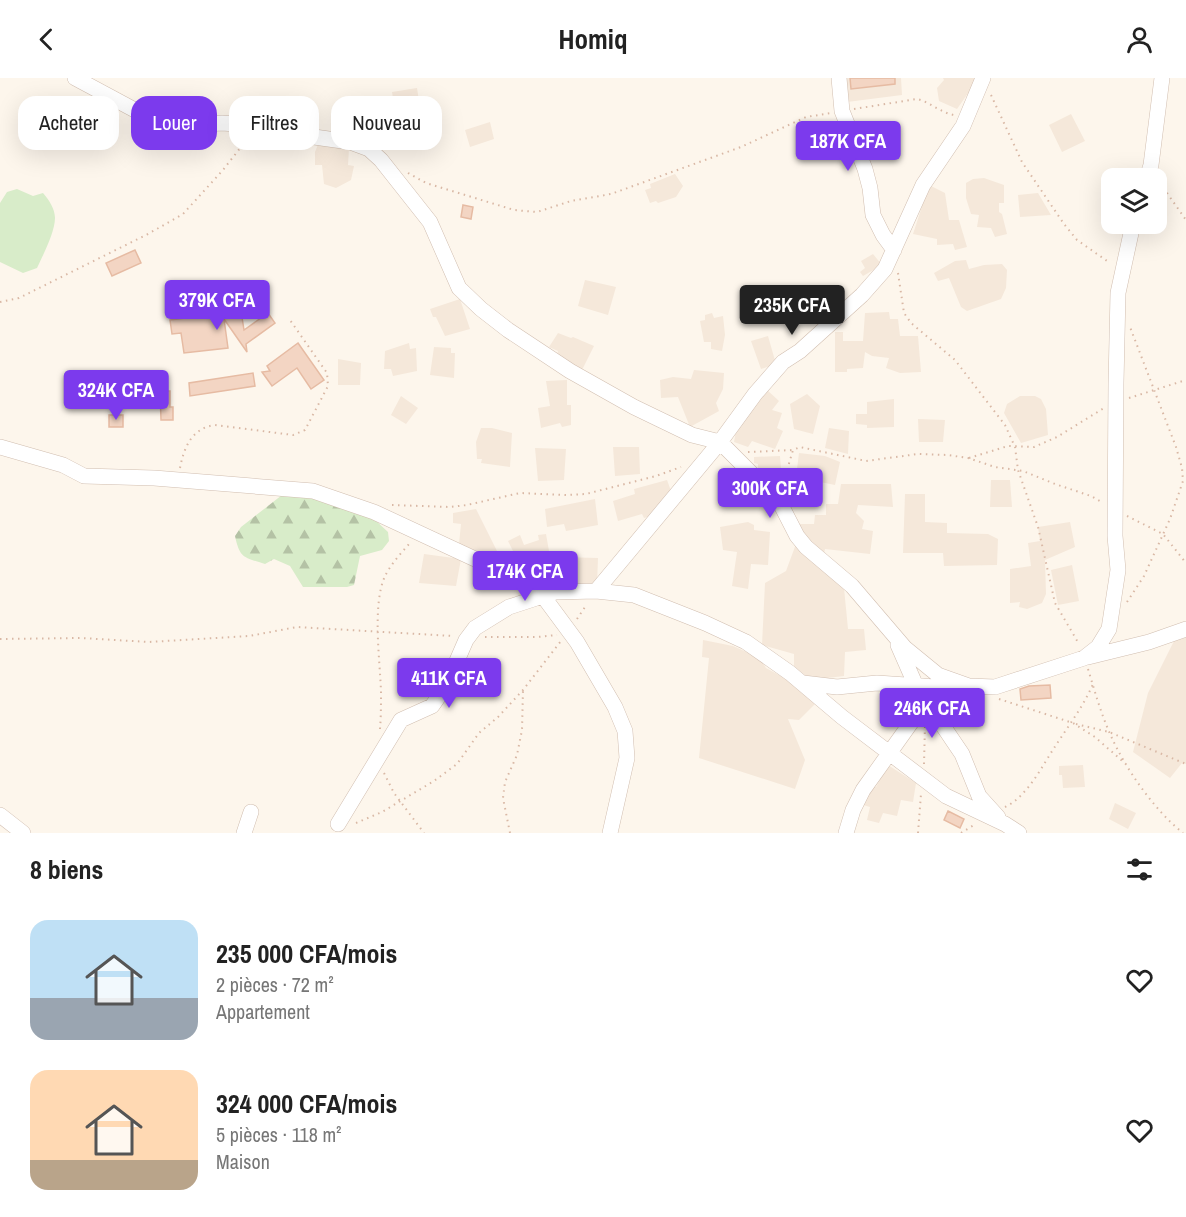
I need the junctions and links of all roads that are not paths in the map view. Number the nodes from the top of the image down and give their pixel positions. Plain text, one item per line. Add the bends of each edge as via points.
1 (75, 78) edge
2 (839, 78) edge
3 (1162, 78) edge
4 (983, 79) edge
5 (1150, 168) edge
6 (1131, 234) edge
7 (894, 250) junction
8 (0, 447) edge
9 (726, 447) junction
10 (543, 591) junction
11 (596, 591) junction
12 (1186, 629) edge
13 (891, 631) junction
14 (1084, 658) junction
15 (801, 683) junction
16 (916, 686) junction
17 (969, 686) junction
18 (926, 707) junction
19 (889, 753) junction
20 (251, 812) dead end
21 (0, 815) edge
22 (995, 817) junction
23 (338, 824) dead end
24 (23, 833) edge
25 (244, 833) edge
26 (610, 833) edge
27 (846, 833) edge
28 (1019, 833) edge

1 - 9 street via 159,123 279,127 369,149 430,222 459,288 481,309 570,371 634,407
2 - 7 street via 842,111 865,169 873,215
3 - 5 street
4 - 7 street via 963,126 923,185
6 - 14 street via 1118,293 1118,570 1109,629 1098,647
7 - 9 street via 885,269 862,296 776,370 755,394
8 - 10 street via 63,465 84,476 313,491 374,512
9 - 11 street
9 - 13 street via 779,501 806,547 852,586
10 - 11 street
10 - 23 street via 475,628 446,686 432,706 401,720
10 - 26 street via 615,707 625,731 627,758
11 - 15 street via 634,595 729,633
12 - 14 street
13 - 16 street
13 - 17 street via 904,648 938,675
14 - 17 street via 995,687
15 - 16 street via 837,687 877,683
15 - 19 street
16 - 17 street
16 - 18 street
17 - 18 street
18 - 19 street
18 - 22 street via 962,754 979,796
19 - 22 street via 946,796
19 - 27 street via 863,790
20 - 25 street
21 - 24 street
22 - 28 street

